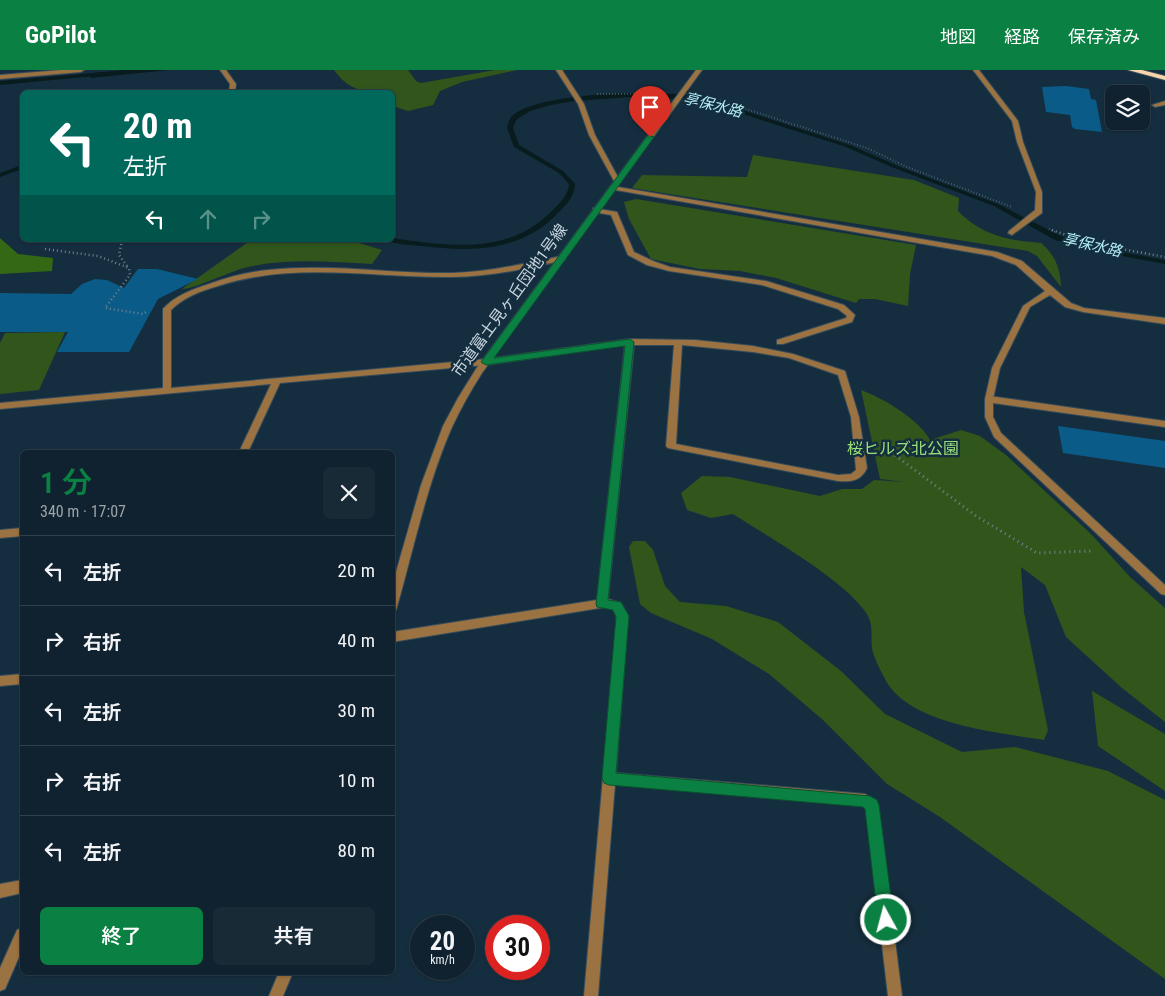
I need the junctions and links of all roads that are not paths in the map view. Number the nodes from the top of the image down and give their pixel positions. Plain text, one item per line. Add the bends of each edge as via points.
1 (81, 70) edge
2 (223, 70) edge
3 (559, 70) edge
4 (699, 70) edge
5 (976, 70) edge
6 (1132, 70) edge
7 (0, 77) edge
8 (1165, 78) edge
9 (232, 90) edge
10 (1165, 103) edge
11 (1155, 105) dead end
12 (615, 184) junction
13 (596, 210) junction
14 (1012, 232) dead end
15 (562, 258) junction
16 (1050, 291) junction
17 (1165, 321) edge
18 (630, 342) junction
19 (780, 342) dead end
20 (678, 343) junction
21 (486, 362) junction
22 (278, 381) junction
23 (167, 391) junction
24 (989, 399) junction
25 (0, 406) edge
26 (1165, 424) edge
27 (245, 450) edge
28 (20, 532) edge
29 (0, 534) edge
30 (1163, 587) edge
31 (395, 596) edge
32 (602, 604) junction
33 (395, 637) edge
34 (20, 678) edge
35 (0, 682) edge
36 (609, 778) junction
37 (20, 888) edge
38 (0, 891) edge
39 (20, 939) edge
40 (285, 975) edge
41 (0, 984) edge
42 (276, 996) edge
43 (591, 996) edge
44 (895, 996) edge

1 - 7 street
2 - 9 street via 233,84
3 - 12 street via 577,98
4 - 12 street, 市道富士見ヶ丘団地1号線
5 - 14 street via 1015,121 1039,192 1040,207
6 - 8 highway
10 - 11 street
12 - 13 street, 市道富士見ヶ丘団地1号線
12 - 16 street via 994,254 1019,263
13 - 15 street, 市道富士見ヶ丘団地1号線
13 - 19 street via 614,214 631,253 650,264 763,283 841,307 851,314 849,320
15 - 21 street, 市道富士見ヶ丘団地1号線
15 - 23 street via 464,275 307,268 255,272 229,278 196,291 167,309
16 - 17 street via 1075,308
16 - 24 street via 1028,306 996,368
18 - 20 street
18 - 21 street
18 - 32 street
20 - 20 street via 671,446 838,478 860,474 862,468 855,416 844,376 839,371 769,352
21 - 22 street
21 - 31 street, 市道富士見ヶ丘団地1号線 via 460,401 438,446
22 - 23 street
22 - 27 street
23 - 25 street
24 - 26 street
24 - 30 street via 989,417 998,435
28 - 29 street
32 - 33 street
32 - 36 street via 616,606 623,616
34 - 35 street
36 - 43 street
36 - 44 street via 866,800 872,805
37 - 38 street
39 - 41 street
40 - 42 street

